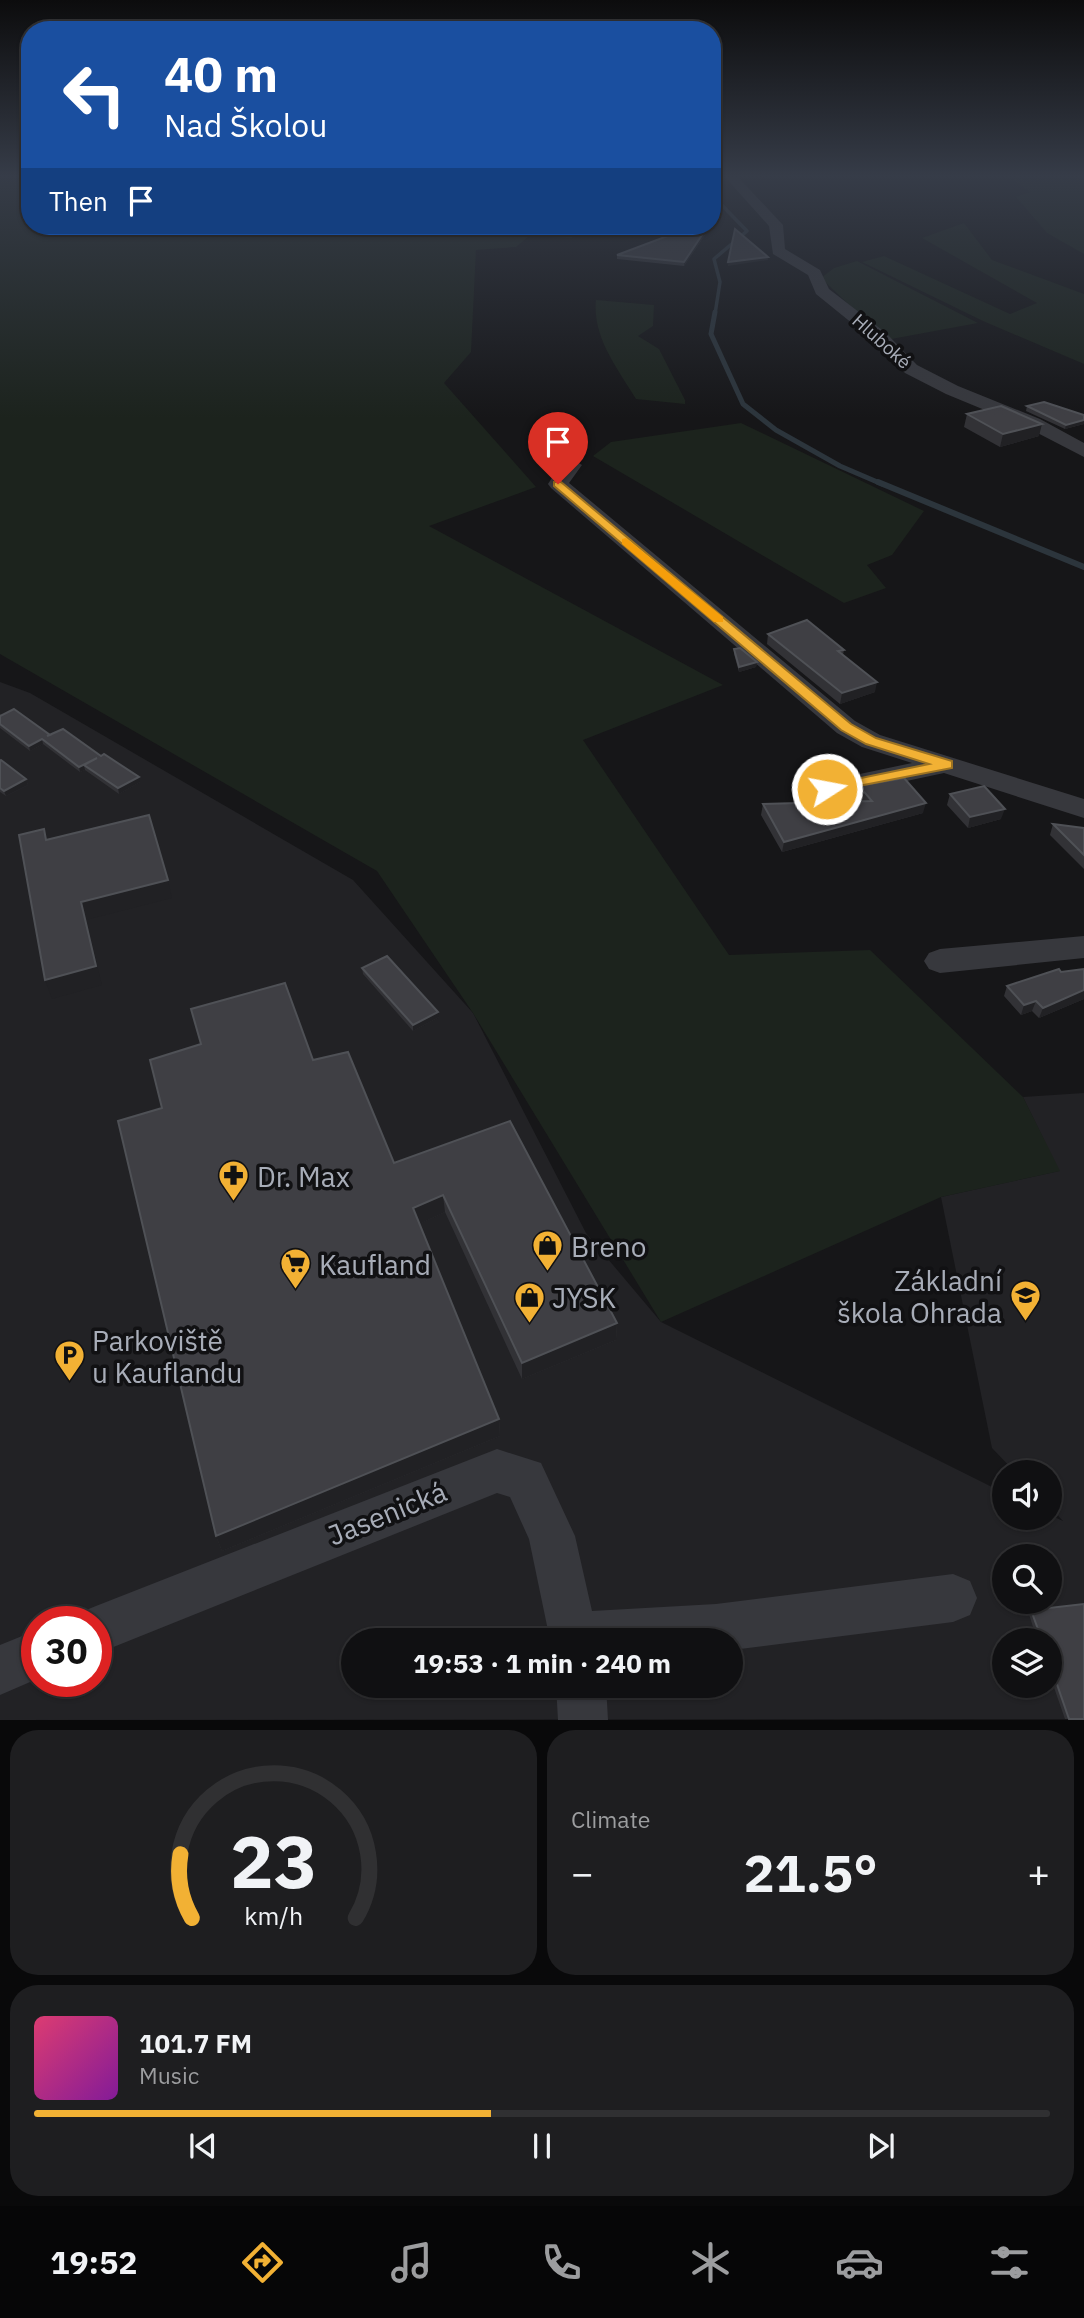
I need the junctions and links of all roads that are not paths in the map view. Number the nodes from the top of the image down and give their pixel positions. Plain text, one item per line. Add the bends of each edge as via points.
1 (789, 257) edge
2 (1084, 451) edge
3 (565, 475) dead end
4 (947, 765) junction
5 (827, 789) dead end
6 (1084, 809) edge
7 (1084, 947) edge
8 (940, 961) dead end
9 (954, 1598) dead end
10 (112, 1624) edge
11 (572, 1628) edge
12 (716, 1628) edge
13 (21, 1661) edge
14 (0, 1670) edge
15 (582, 1698) edge
16 (583, 1720) edge

1 - 2 street, Hluboké via 815,273 822,290 911,369
3 - 4 street via 846,727 871,741
4 - 5 street
4 - 6 street
7 - 8 street
9 - 12 street, Jasenická
10 - 11 street, Jasenická via 497,1471 525,1479 552,1536
13 - 14 street
15 - 16 street

